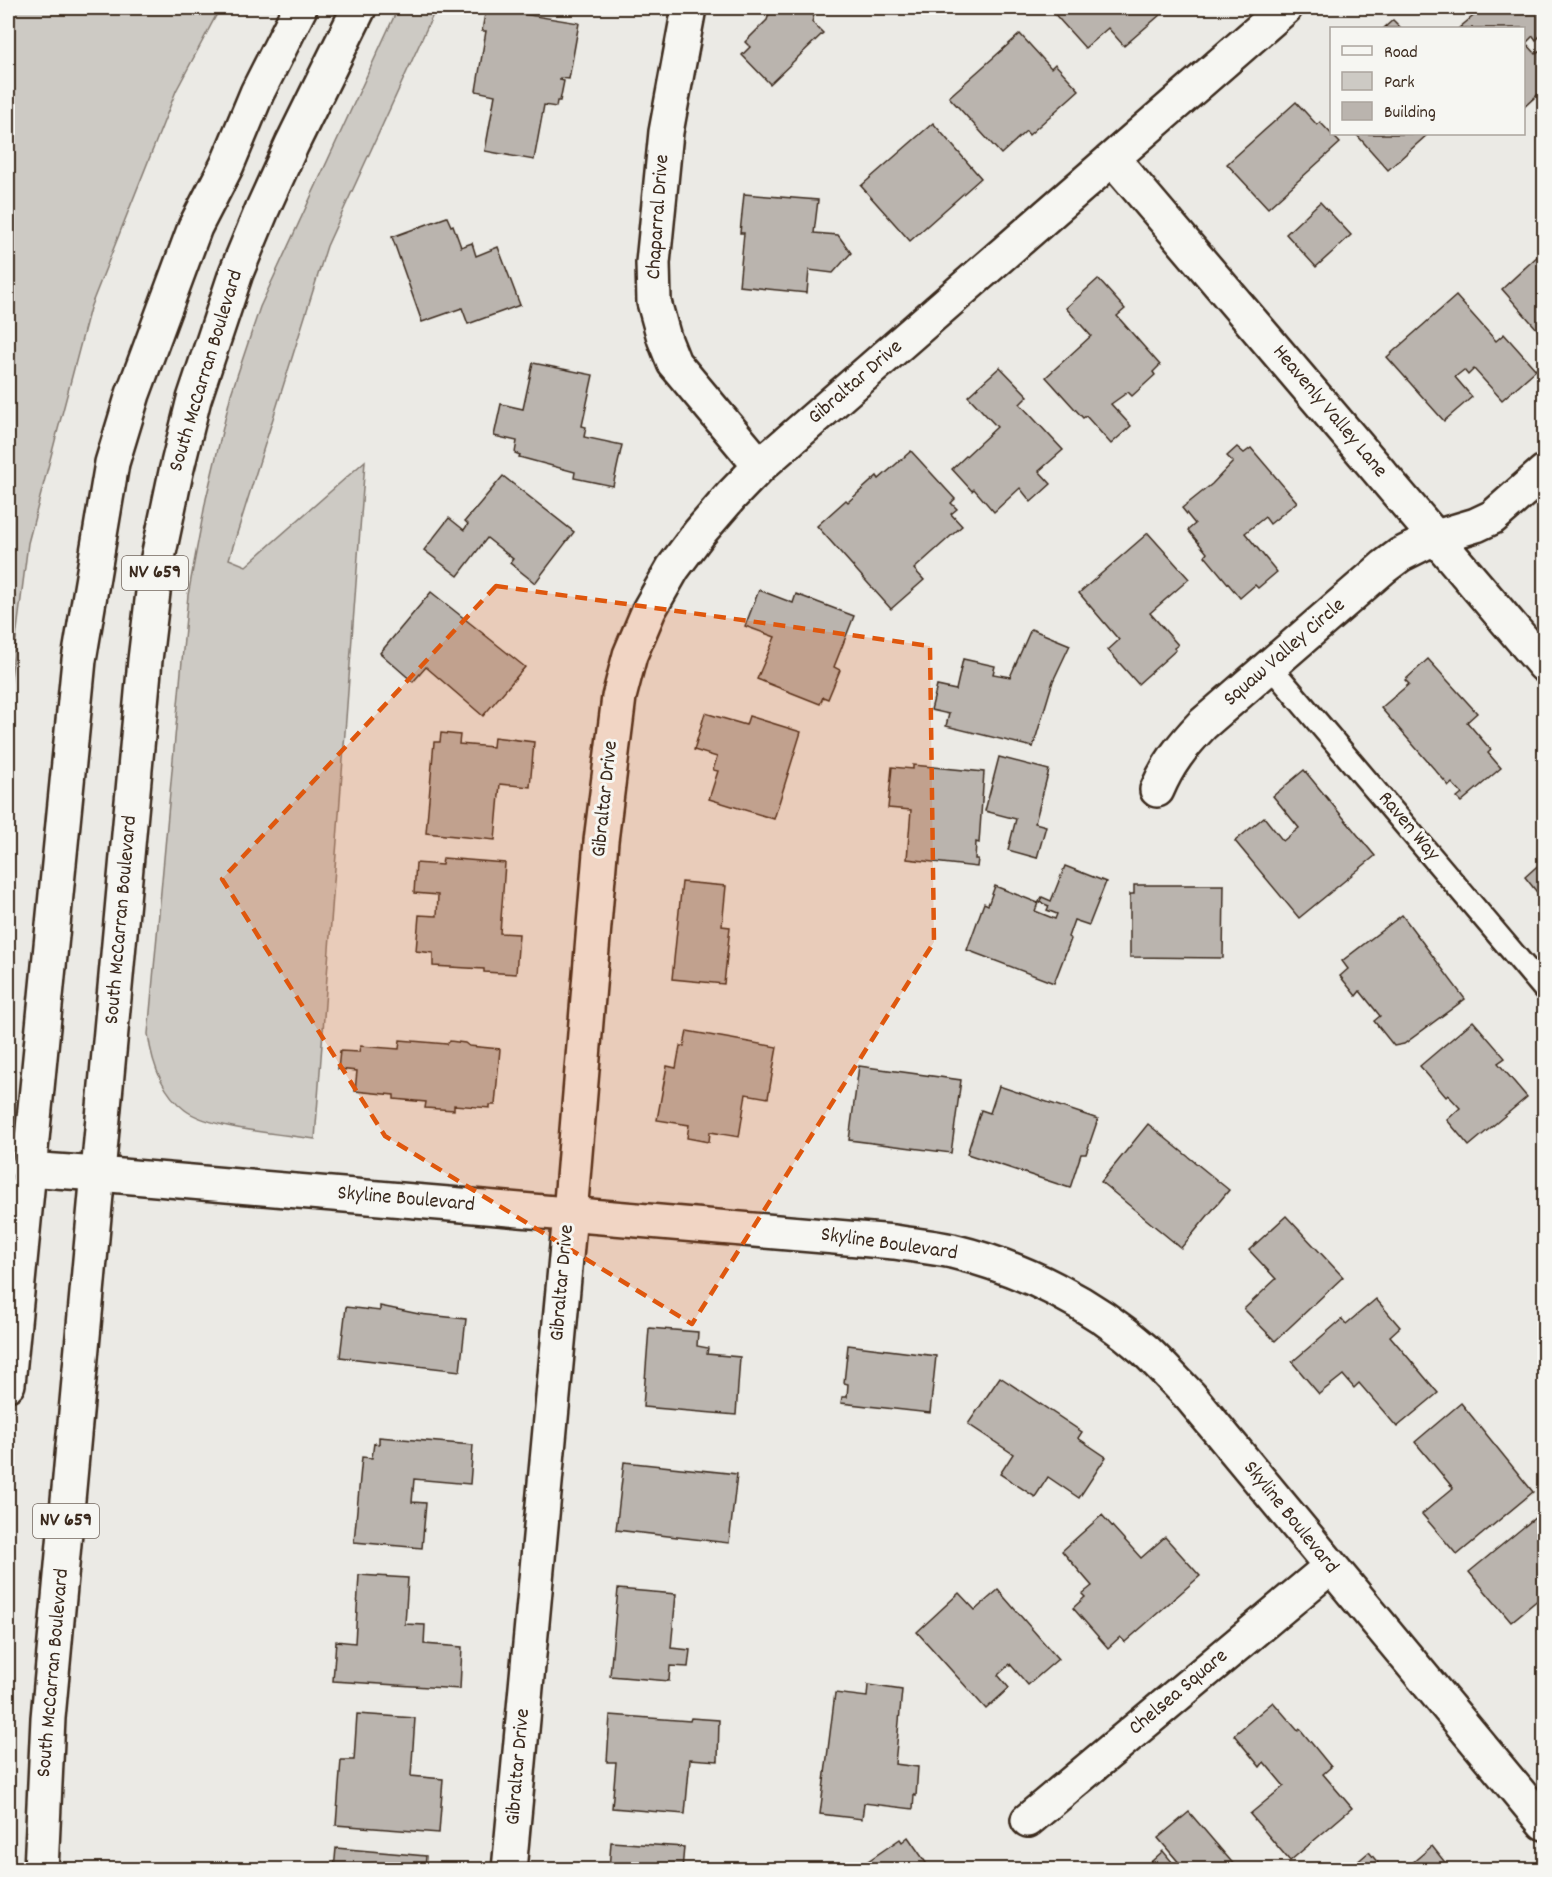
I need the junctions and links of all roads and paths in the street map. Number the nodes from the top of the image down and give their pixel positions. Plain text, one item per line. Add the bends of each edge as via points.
1 (300, 8) edge
2 (359, 8) edge
3 (689, 8) edge
4 (1286, 8) edge
5 (1113, 159) junction
6 (760, 466) junction
7 (1545, 472) edge
8 (1436, 537) junction
9 (1545, 665) edge
10 (1270, 666) junction
11 (1156, 790) dead end
12 (1545, 989) edge
13 (27, 1170) junction
14 (98, 1174) junction
15 (570, 1214) junction
16 (8, 1384) edge
17 (1330, 1567) junction
18 (1028, 1820) dead end
19 (1545, 1824) edge
20 (40, 1869) edge
21 (509, 1869) edge

1 - 13 street, NV 659 via 195,227 112,463 79,660
2 - 14 street, South McCarran Boulevard / NV 659 via 292,144 236,273 194,399 176,472 156,567
3 - 6 street, Chaparral Drive via 666,132 653,263 654,302 674,363
4 - 5 street, Gibraltar Drive
5 - 6 street, Gibraltar Drive
5 - 8 street, Heavenly Valley Lane
6 - 15 street, Gibraltar Drive via 730,496 674,567 649,610 630,655 619,697 601,841
7 - 8 street, Squaw Valley Circle via 1493,517
8 - 9 street, Heavenly Valley Lane
8 - 10 street, Squaw Valley Circle via 1384,567
10 - 11 street, Squaw Valley Circle via 1181,746
10 - 12 lane, Raven Way
13 - 14 street, Skyline Boulevard
13 - 16 street, NV 659
14 - 15 street, Skyline Boulevard
14 - 20 street, South McCarran Boulevard / NV 659 via 48,1718
15 - 17 street, Skyline Boulevard via 894,1242 952,1251 1050,1286 1100,1314 1146,1351 1190,1396
15 - 21 street, Gibraltar Drive
17 - 18 street, Chelsea Square
17 - 19 street, Skyline Boulevard

